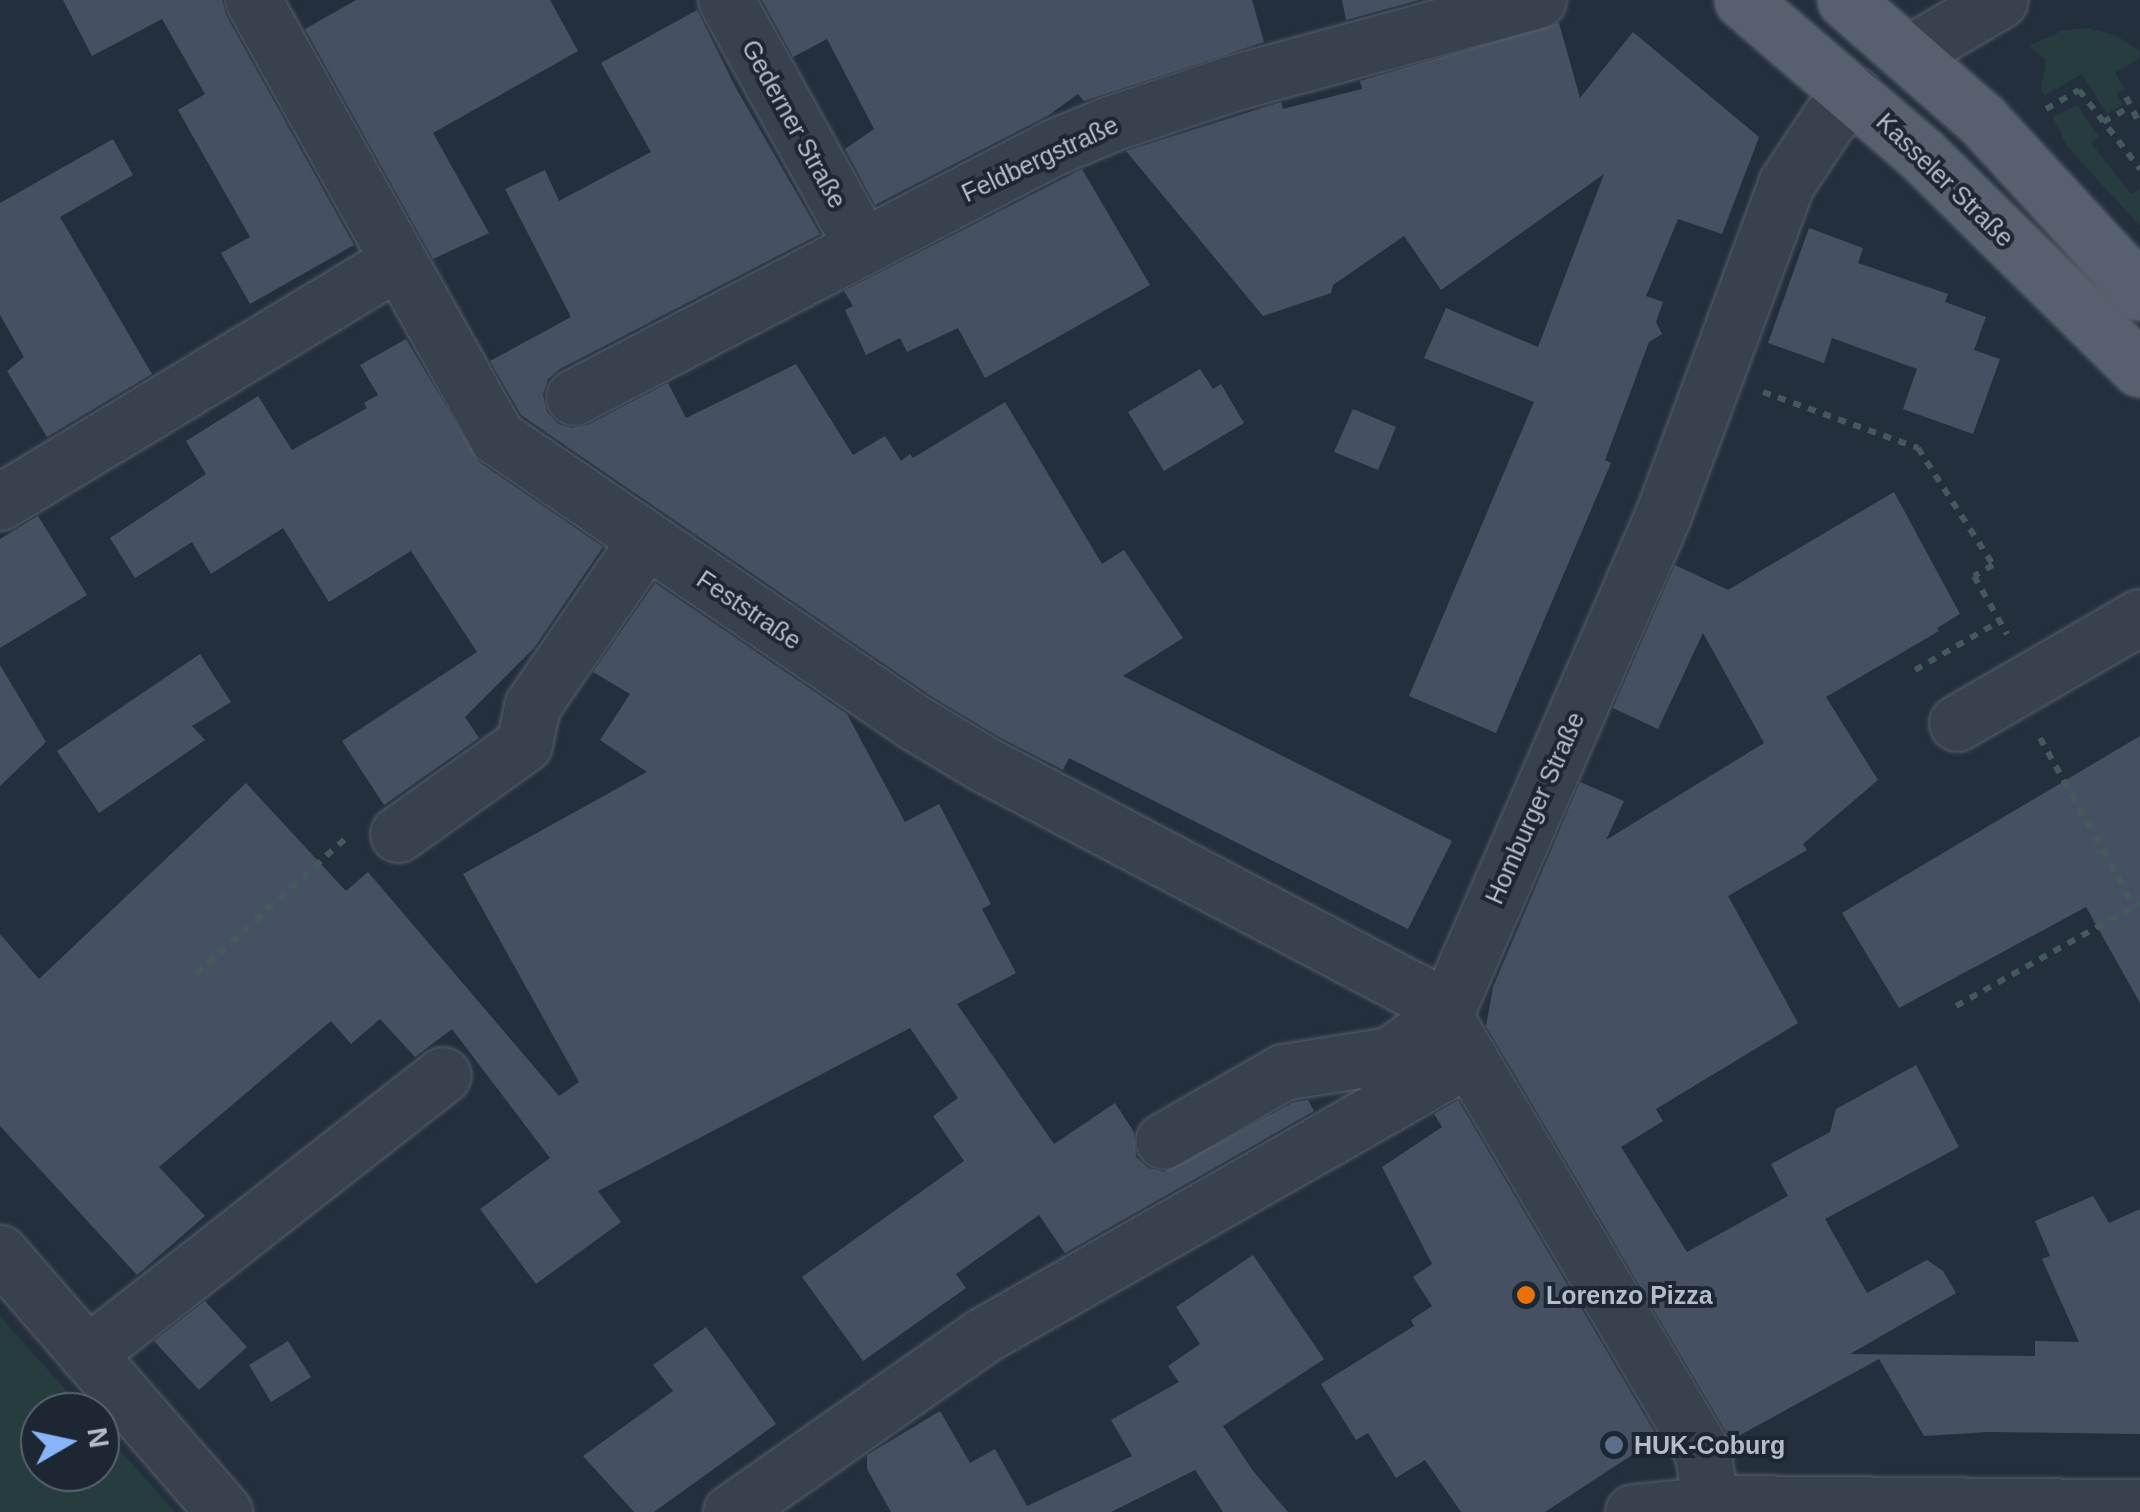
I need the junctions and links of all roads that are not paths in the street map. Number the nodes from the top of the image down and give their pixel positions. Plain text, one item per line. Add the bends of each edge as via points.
1 (253, 0) edge
2 (726, 0) edge
3 (1538, 0) edge
4 (1742, 0) edge
5 (1846, 0) edge
6 (2000, 0) edge
7 (1910, 53) junction
8 (1854, 94) junction
9 (862, 247) junction
10 (398, 262) junction
11 (2140, 292) edge
12 (2140, 369) edge
13 (574, 397) dead end
14 (0, 502) edge
15 (646, 540) junction
16 (2140, 617) edge
17 (1957, 723) dead end
18 (398, 834) road end
19 (1456, 1037) junction
20 (443, 1074) dead end
21 (1163, 1141) dead end
22 (0, 1253) edge
23 (87, 1354) junction
24 (1710, 1504) junction
25 (2140, 1508) edge
26 (224, 1512) edge
27 (732, 1512) edge
28 (1633, 1512) edge

1 - 10 street, Feststraße
2 - 9 street, Gederner Straße
3 - 9 street, Feldbergstraße via 1172,101 1054,147
4 - 8 main road, Kasseler Straße
5 - 7 main road
6 - 7 street
7 - 8 main road
7 - 11 main road via 1982,120
8 - 12 main road, Kasseler Straße
8 - 19 street, Homburger Straße via 1829,118 1786,184
9 - 13 street, Feldbergstraße
10 - 14 street
10 - 15 street, Feststraße via 498,437
15 - 18 street via 532,706 524,744
15 - 19 street, Feststraße via 984,764 1417,992
16 - 17 street
19 - 21 street via 1282,1072
19 - 24 street via 1703,1453
19 - 27 street via 982,1336
20 - 23 street
22 - 23 street
23 - 26 street
24 - 25 street
24 - 28 street

